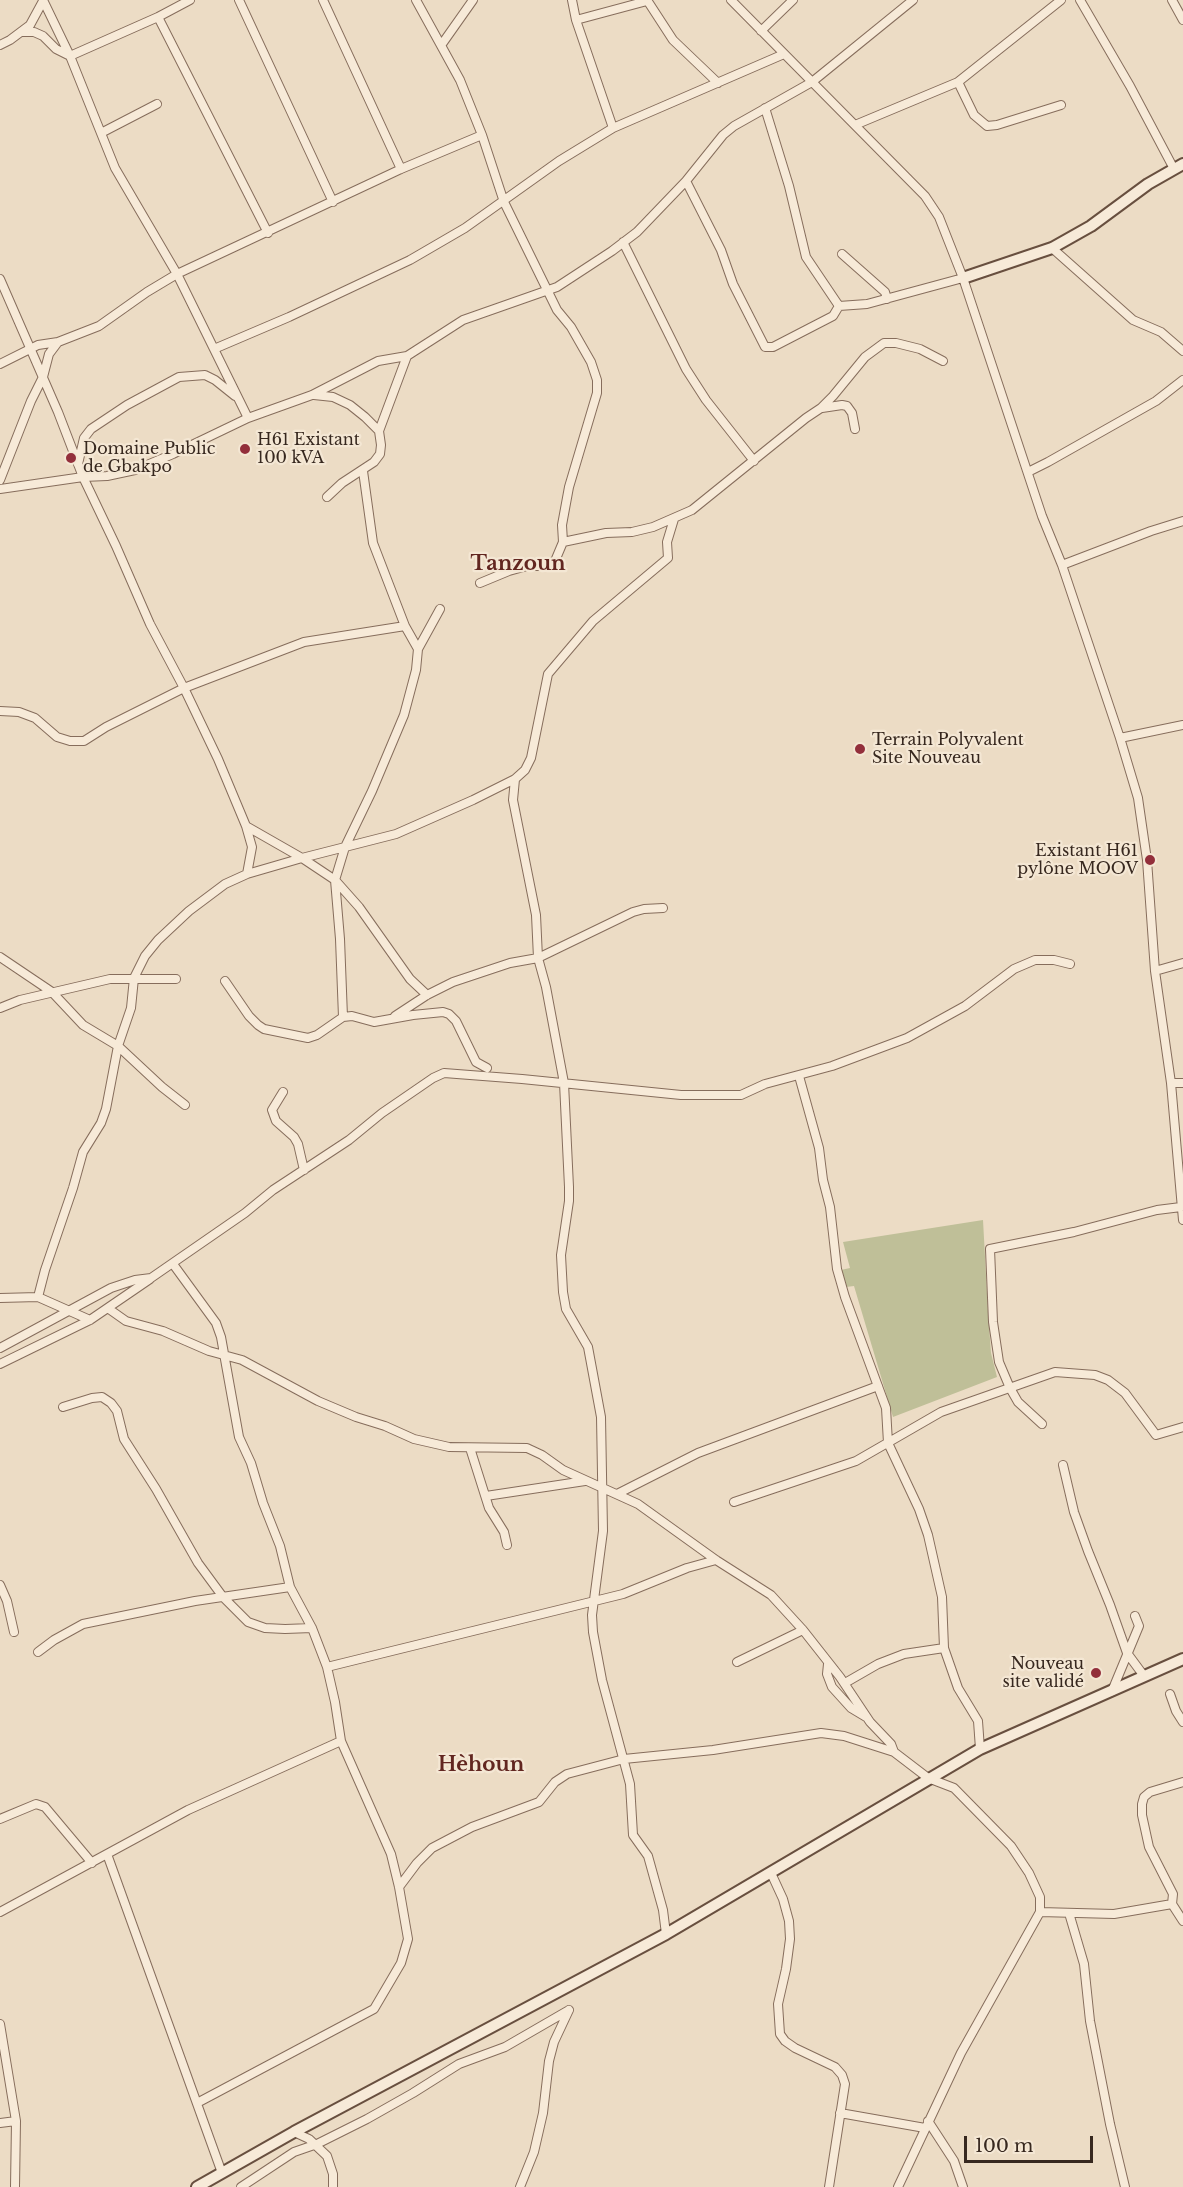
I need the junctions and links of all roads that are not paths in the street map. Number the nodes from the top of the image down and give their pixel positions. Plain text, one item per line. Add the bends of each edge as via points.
1 (43, 0) edge
2 (190, 0) edge
3 (238, 0) edge
4 (323, 0) edge
5 (416, 0) edge
6 (474, 0) edge
7 (572, 0) edge
8 (647, 0) edge
9 (731, 0) edge
10 (793, 0) edge
11 (913, 0) edge
12 (1061, 0) edge
13 (1080, 0) edge
14 (1172, 0) edge
15 (158, 17) junction
16 (576, 20) junction
17 (1183, 20) edge
18 (761, 31) junction
19 (23, 32) junction
20 (442, 44) junction
21 (0, 45) edge
22 (784, 54) junction
23 (70, 56) junction
24 (812, 82) junction
25 (958, 82) junction
26 (718, 83) junction
27 (157, 104) dead end
28 (1061, 105) dead end
29 (765, 108) junction
30 (855, 125) junction
31 (613, 129) junction
32 (101, 133) junction
33 (482, 135) junction
34 (1179, 166) edge
35 (401, 169) junction
36 (686, 181) junction
37 (333, 202) junction
38 (504, 202) junction
39 (268, 233) junction
40 (623, 242) junction
41 (1052, 248) junction
42 (842, 254) dead end
43 (177, 274) junction
44 (963, 278) junction
45 (0, 279) edge
46 (547, 291) junction
47 (887, 299) junction
48 (839, 306) junction
49 (58, 342) junction
50 (32, 348) junction
51 (214, 349) junction
52 (1183, 351) edge
53 (407, 356) junction
54 (943, 361) dead end
55 (0, 364) edge
56 (43, 378) junction
57 (1183, 380) edge
58 (312, 395) junction
59 (238, 399) junction
60 (821, 408) junction
61 (248, 418) junction
62 (855, 429) dead end
63 (378, 431) junction
64 (754, 460) junction
65 (78, 465) junction
66 (363, 471) junction
67 (1028, 472) junction
68 (82, 477) junction
69 (0, 480) edge
70 (0, 489) edge
71 (327, 497) dead end
72 (674, 519) junction
73 (1183, 521) edge
74 (563, 542) junction
75 (1062, 565) junction
76 (480, 583) dead end
77 (440, 609) dead end
78 (405, 626) junction
79 (418, 649) junction
80 (184, 688) junction
81 (0, 711) edge
82 (1183, 725) edge
83 (1120, 738) junction
84 (515, 779) junction
85 (246, 826) junction
86 (345, 847) junction
87 (302, 858) junction
88 (247, 874) junction
89 (335, 880) junction
90 (663, 908) dead end
91 (0, 957) edge
92 (538, 958) junction
93 (1183, 963) edge
94 (1070, 964) dead end
95 (1155, 971) junction
96 (134, 978) junction
97 (176, 979) dead end
98 (225, 981) dead end
99 (52, 992) junction
100 (427, 995) junction
101 (0, 1008) edge
102 (343, 1017) junction
103 (391, 1019) junction
104 (118, 1046) junction
105 (487, 1068) dead end
106 (799, 1076) junction
107 (564, 1083) junction
108 (1171, 1083) junction
109 (1183, 1083) edge
110 (283, 1092) dead end
111 (185, 1105) dead end
112 (304, 1170) junction
113 (1181, 1208) junction
114 (1183, 1221) edge
115 (173, 1264) junction
116 (151, 1278) junction
117 (38, 1297) junction
118 (0, 1298) edge
119 (109, 1309) junction
120 (69, 1311) junction
121 (90, 1320) junction
122 (0, 1348) edge
123 (226, 1355) junction
124 (0, 1364) edge
125 (878, 1386) junction
126 (1010, 1388) junction
127 (63, 1407) dead end
128 (1042, 1424) dead end
129 (1183, 1427) edge
130 (888, 1443) junction
131 (470, 1448) junction
132 (1063, 1465) dead end
133 (585, 1480) junction
134 (602, 1486) junction
135 (617, 1494) junction
136 (486, 1496) junction
137 (734, 1502) dead end
138 (507, 1545) dead end
139 (716, 1560) junction
140 (0, 1585) edge
141 (290, 1587) junction
142 (223, 1597) junction
143 (594, 1602) junction
144 (1135, 1616) dead end
145 (312, 1628) junction
146 (803, 1630) junction
147 (14, 1632) dead end
148 (944, 1648) junction
149 (38, 1652) dead end
150 (1127, 1653) junction
151 (1183, 1659) edge
152 (737, 1662) dead end
153 (828, 1664) junction
154 (327, 1667) junction
155 (1144, 1676) junction
156 (845, 1683) junction
157 (1112, 1691) junction
158 (1170, 1694) dead end
159 (868, 1718) junction
160 (1183, 1722) edge
161 (341, 1741) junction
162 (980, 1749) junction
163 (894, 1752) junction
164 (624, 1759) junction
165 (928, 1778) junction
166 (1183, 1782) edge
167 (0, 1820) edge
168 (107, 1854) junction
169 (92, 1863) junction
170 (771, 1873) junction
171 (399, 1887) junction
172 (1172, 1904) junction
173 (0, 1912) edge
174 (1041, 1912) junction
175 (1069, 1913) junction
176 (1183, 1922) edge
177 (666, 1934) junction
178 (0, 2024) edge
179 (197, 2103) junction
180 (840, 2113) junction
181 (16, 2121) junction
182 (0, 2123) edge
183 (926, 2124) junction
184 (294, 2132) junction
185 (317, 2144) junction
186 (222, 2173) junction
187 (15, 2187) edge
188 (197, 2187) edge
189 (241, 2187) edge
190 (333, 2187) edge
191 (520, 2187) edge
192 (829, 2187) edge
193 (898, 2187) edge
194 (963, 2187) edge
195 (1125, 2187) edge

1 - 19 street
1 - 23 street
2 - 15 street
3 - 37 street
4 - 35 street
5 - 20 street
6 - 20 street
7 - 16 street
8 - 16 street
8 - 26 street via 673,40
9 - 18 street
10 - 18 street
11 - 24 street
12 - 25 street
13 - 34 street
14 - 17 street
15 - 23 street
15 - 39 street
16 - 31 street
18 - 22 street
19 - 21 street
19 - 23 street via 43,36
20 - 33 street
22 - 24 street
22 - 26 street
23 - 32 street
24 - 29 street
24 - 30 street
25 - 28 street via 974,115 987,126
25 - 30 street
26 - 31 street
27 - 32 street
29 - 36 street via 723,135
29 - 48 street via 806,257
30 - 44 street via 926,196 939,217
31 - 38 street via 559,161
32 - 43 street via 115,168
33 - 35 street
33 - 38 street
34 - 41 main road
35 - 37 street
36 - 40 street
36 - 48 street via 765,347 773,347 833,316
37 - 39 street
38 - 46 street
38 - 51 street via 410,260
39 - 43 street
40 - 46 street
40 - 64 street via 686,369
41 - 44 main road
41 - 52 street via 1133,320 1161,332
42 - 47 street via 885,292
43 - 49 street via 99,326
43 - 51 street
44 - 47 street
44 - 67 street
45 - 50 street
46 - 53 street via 463,320
46 - 74 street via 591,362 597,380 597,393 569,487
47 - 48 street
49 - 50 street
49 - 56 street via 49,354
50 - 55 street
50 - 56 street
51 - 59 street
53 - 58 street via 378,361
53 - 63 street
54 - 60 street via 920,349 884,344 865,357
56 - 65 street
56 - 69 street
57 - 67 street via 1155,401
58 - 61 street
58 - 63 street via 333,397 350,405
59 - 61 street
59 - 65 street via 205,375 179,377 91,429 84,438
60 - 62 street via 847,406
60 - 64 street
61 - 68 street via 135,470
63 - 66 street via 380,454
64 - 72 street via 692,510
65 - 68 street
66 - 71 street
66 - 78 street via 373,543
67 - 75 street
68 - 70 street
68 - 80 street
72 - 74 street via 632,532
72 - 84 street via 667,543 668,558 593,621 548,674 531,758
73 - 75 street
74 - 76 street via 555,561 509,571
75 - 83 street
77 - 79 street
78 - 79 street
78 - 80 street via 304,642
79 - 86 street via 404,715
80 - 81 street via 84,741 57,737 35,718 19,712
80 - 85 street
82 - 83 street
83 - 95 street via 1138,798
84 - 86 street via 396,834
84 - 92 street via 513,800 536,915
85 - 87 street
85 - 88 street via 252,847
86 - 87 street
86 - 89 street
87 - 88 street
87 - 89 street
88 - 96 street via 225,884 189,911 152,948
89 - 100 street
89 - 102 street
90 - 92 street via 633,912
91 - 99 street
92 - 100 street via 472,975
92 - 107 street
93 - 95 street
94 - 106 street via 1035,960 1014,969 965,1006 908,1038
95 - 108 street
96 - 97 street
96 - 99 street
96 - 104 street via 131,1008
98 - 102 street via 249,1016 264,1029 308,1038
99 - 101 street
99 - 104 street via 83,1025
100 - 103 street
102 - 103 street via 374,1022
103 - 105 street via 449,1014 476,1062
104 - 111 street
104 - 117 street via 101,1123 83,1152
106 - 107 street via 741,1095 681,1095
106 - 125 street via 819,1148 837,1269
107 - 112 street via 444,1073
107 - 134 street via 569,1194 561,1255 563,1292 566,1309 588,1347 601,1417
108 - 109 street
108 - 113 street
110 - 112 street via 272,1110 276,1121 298,1144
112 - 115 street
113 - 114 street
113 - 126 street via 1157,1210 1074,1233 990,1249 993,1322 999,1362
115 - 116 street
115 - 123 street via 216,1323
116 - 119 street
116 - 120 street via 120,1284
117 - 118 street
117 - 120 street
119 - 121 street
119 - 123 street via 126,1321
120 - 121 street
120 - 122 street
121 - 124 street
123 - 131 street via 251,1364 318,1401 414,1439
123 - 141 street via 234,1420 280,1546
125 - 130 street via 886,1408
125 - 135 street via 698,1453
126 - 128 street via 1018,1402
126 - 129 street via 1055,1372 1095,1375 1125,1393 1156,1435
126 - 130 street via 941,1412
127 - 142 street via 102,1397 111,1403 124,1439 198,1563
130 - 137 street via 856,1461
130 - 148 street via 928,1535 942,1597
131 - 133 street via 527,1448
131 - 136 street
132 - 150 street via 1081,1532
133 - 134 street
133 - 136 street
134 - 135 street
134 - 143 street via 603,1531
135 - 139 street via 639,1504
136 - 138 street
139 - 143 street
139 - 146 street via 771,1595
140 - 147 street
141 - 142 street
141 - 145 street
142 - 145 street via 248,1622 265,1628
142 - 149 street via 82,1624
143 - 154 street
143 - 164 street via 593,1632 600,1672
144 - 150 street via 1139,1626
145 - 154 street
146 - 152 street
146 - 153 street
148 - 156 street via 904,1654
148 - 162 street via 958,1688 978,1721
150 - 155 street
150 - 157 street
151 - 155 main road
153 - 156 street
153 - 159 street via 832,1687 851,1708
154 - 161 street
155 - 157 main road
156 - 159 street
157 - 162 main road
158 - 160 street
159 - 163 street
161 - 168 street via 188,1810
161 - 171 street via 391,1854
162 - 165 main road
163 - 164 street via 821,1733
163 - 165 street
164 - 171 street via 567,1774 538,1802 432,1848
164 - 177 street via 630,1784 633,1835 648,1856
165 - 170 main road
165 - 174 street via 954,1788 1011,1846 1037,1889
166 - 172 street via 1150,1792 1142,1804 1149,1847 1173,1894
167 - 169 street via 36,1804 45,1807
168 - 169 street
168 - 179 street
169 - 173 street
170 - 177 main road
170 - 180 street via 789,1921 790,1939 778,2004 780,2034 785,2042 828,2063 842,2075
171 - 179 street via 408,1939 401,1963 374,2009
172 - 175 street via 1114,1914
172 - 176 street
174 - 175 street
174 - 183 street via 961,2053
175 - 195 street via 1083,1964 1090,2021
177 - 184 main road
178 - 181 street
179 - 186 street
180 - 183 street
180 - 192 street
181 - 182 street
181 - 187 street
183 - 193 street
183 - 194 street via 954,2161
184 - 185 street
184 - 186 main road
185 - 189 street via 294,2152
185 - 190 street via 327,2156
185 - 191 street via 459,2064 504,2047 569,2010 552,2051 534,2152
186 - 188 main road

